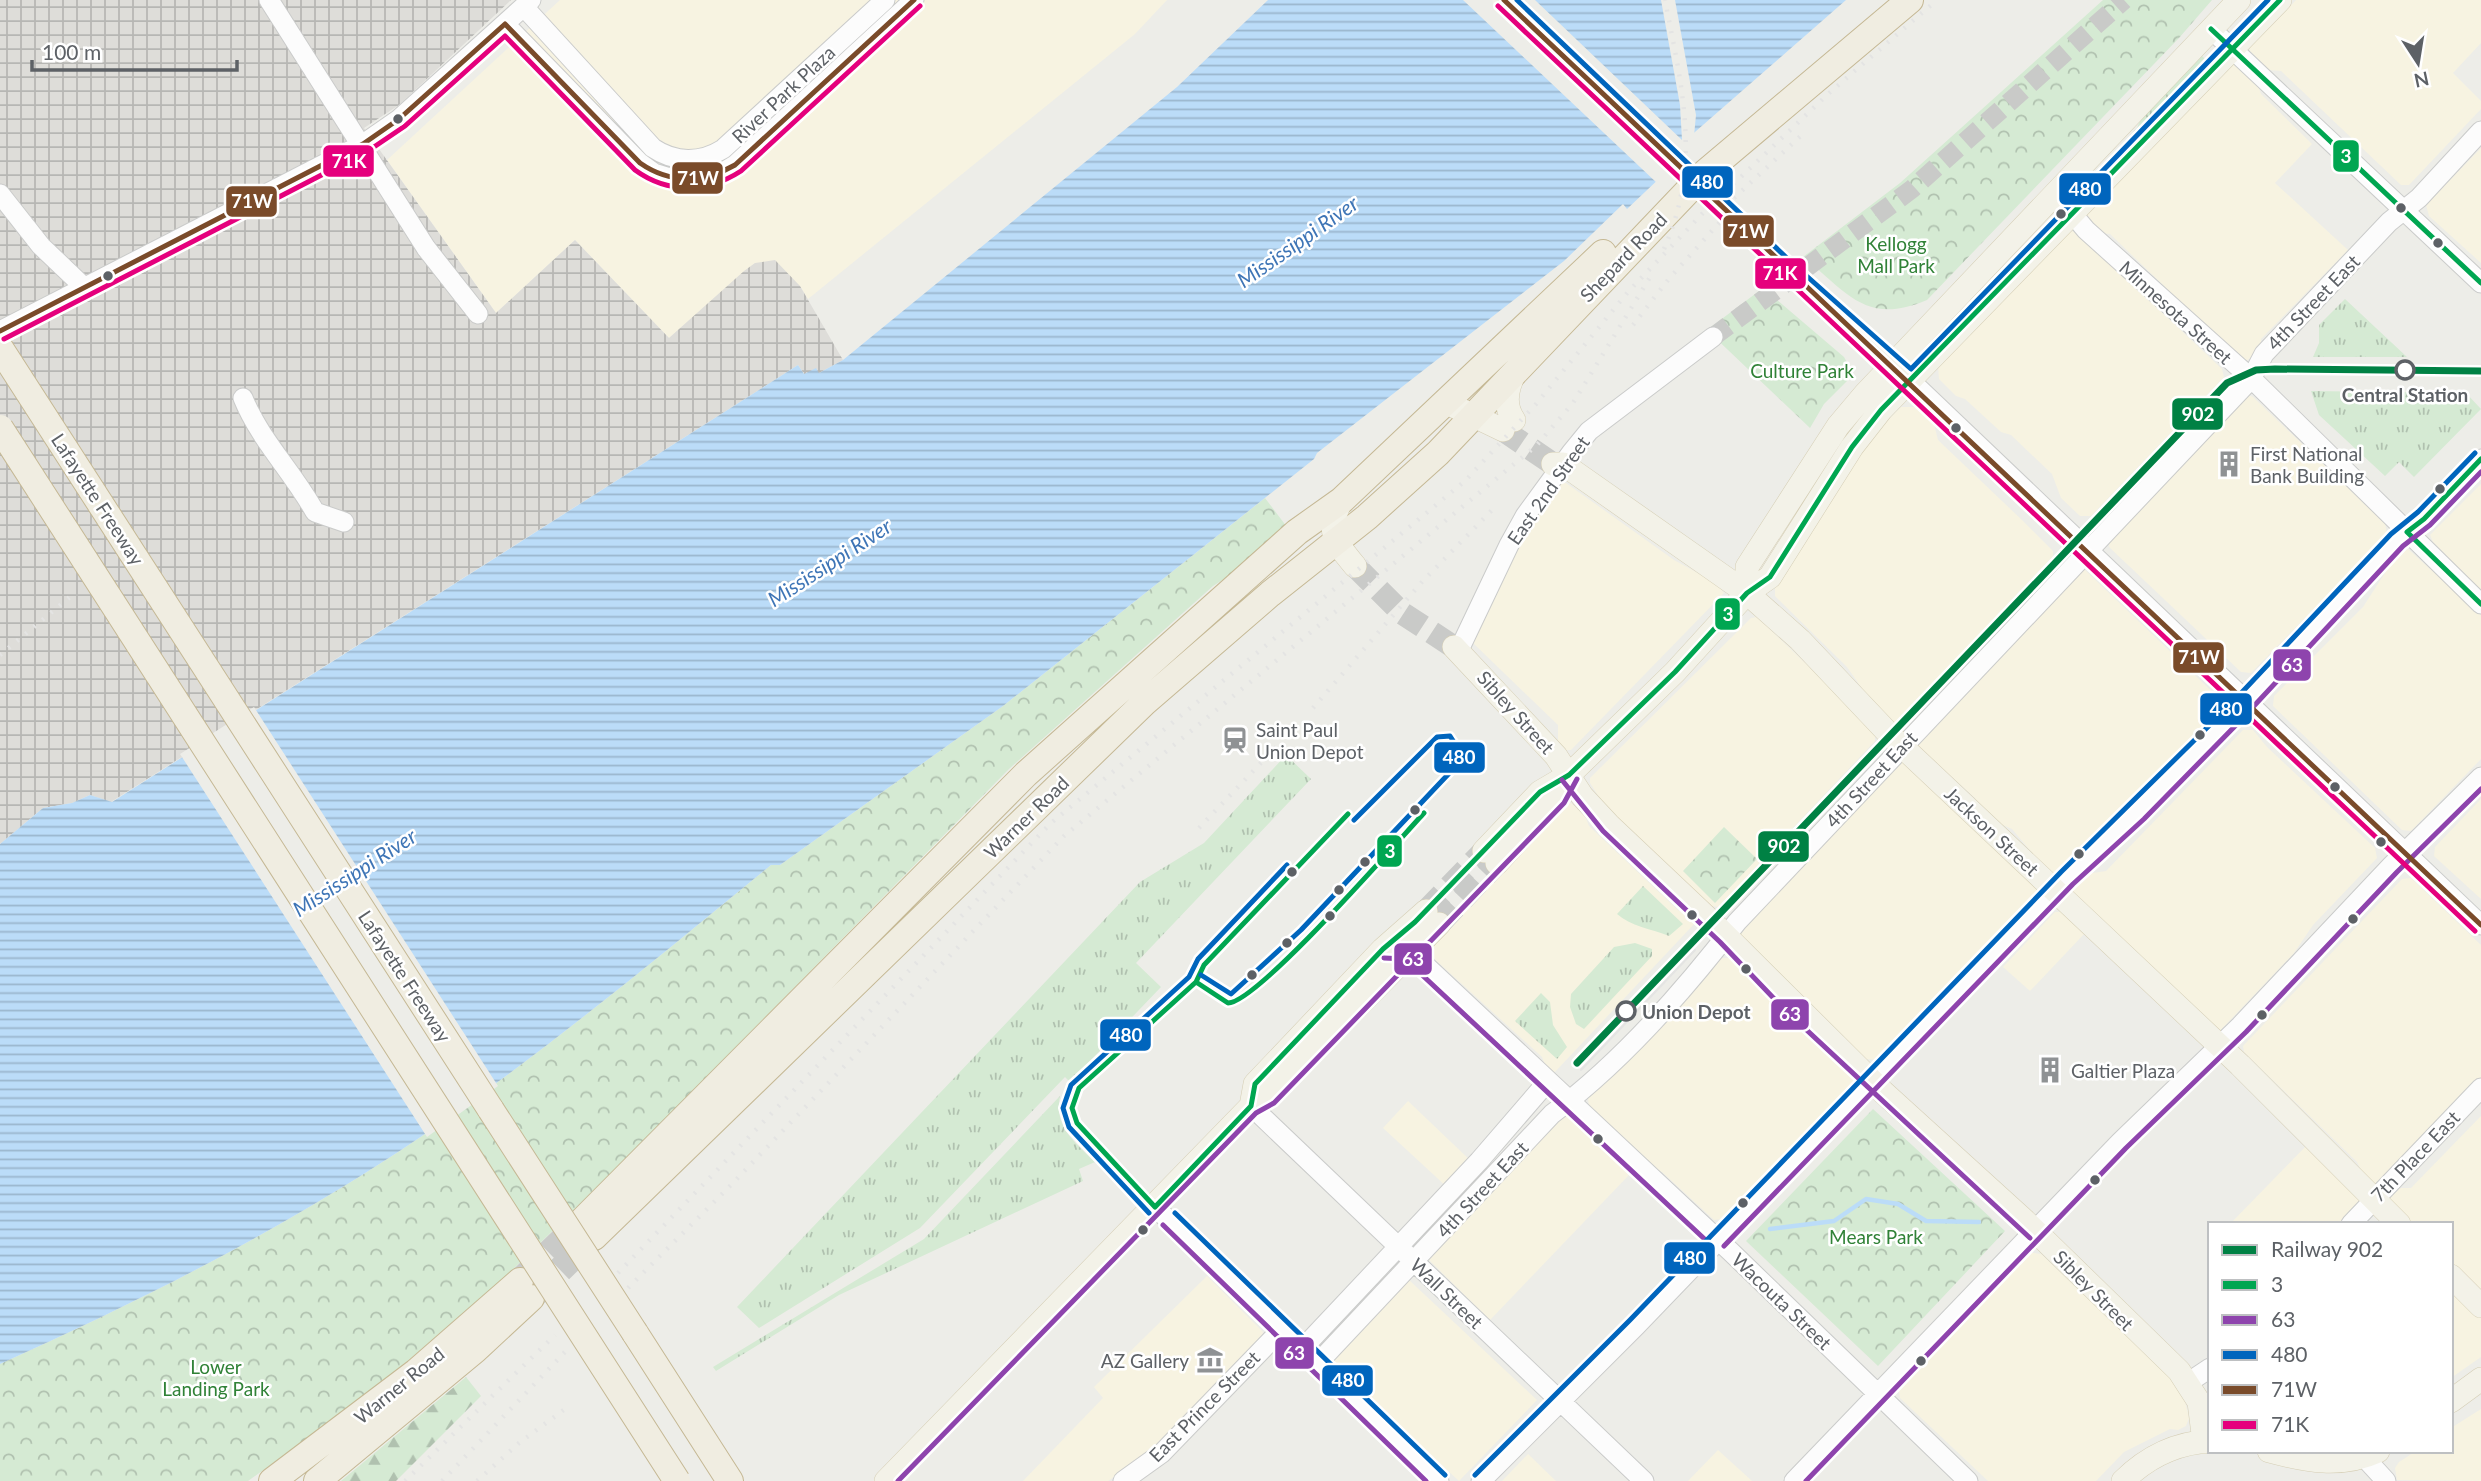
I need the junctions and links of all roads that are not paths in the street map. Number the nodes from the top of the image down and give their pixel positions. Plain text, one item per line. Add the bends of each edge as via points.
1 (269, 0) edge
2 (885, 0) edge
3 (914, 0) edge
4 (1504, 0) edge
5 (1881, 0) edge
6 (1910, 0) edge
7 (2239, 0) edge
8 (2280, 0) edge
9 (527, 4) edge
10 (505, 24) junction
11 (2211, 29) junction
12 (2231, 50) junction
13 (2481, 131) edge
14 (363, 144) junction
15 (2055, 193) junction
16 (0, 194) edge
17 (2404, 210) junction
18 (2074, 215) junction
19 (2481, 283) edge
20 (86, 289) junction
21 (478, 314) dead end
22 (0, 331) edge
23 (1713, 337) tunnel mouth
24 (4, 352) edge
25 (1892, 364) junction
26 (1518, 369) junction
27 (2251, 379) junction
28 (1911, 381) junction
29 (243, 398) dead end
30 (1447, 403) junction
31 (1475, 416) junction
32 (0, 428) edge
33 (2481, 459) edge
34 (1559, 461) junction
35 (1342, 500) junction
36 (344, 522) dead end
37 (2407, 532) junction
38 (1336, 541) junction
39 (2086, 551) junction
40 (1355, 566) tunnel mouth
41 (1747, 593) junction
42 (2481, 604) edge
43 (1456, 649) joint
44 (2246, 702) junction
45 (1902, 746) junction
46 (1569, 775) junction
47 (2481, 777) edge
48 (2406, 853) junction
49 (1491, 857) tunnel mouth
50 (2056, 891) junction
51 (2481, 925) edge
52 (1726, 936) junction
53 (1383, 948) junction
54 (1410, 951) junction
55 (2218, 1045) junction
56 (1548, 1081) junction
57 (1872, 1081) junction
58 (2481, 1088) edge
59 (1569, 1101) junction
60 (1251, 1106) junction
61 (2373, 1199) junction
62 (1155, 1207) junction
63 (2353, 1222) edge
64 (2397, 1222) edge
65 (2036, 1232) junction
66 (1718, 1240) junction
67 (1397, 1246) junction
68 (1414, 1262) junction
69 (2453, 1278) edge
70 (2481, 1306) edge
71 (1283, 1328) junction
72 (1303, 1348) junction
73 (1317, 1364) junction
74 (2208, 1369) edge
75 (2481, 1379) edge
76 (2189, 1382) junction
77 (1879, 1394) junction
78 (2453, 1400) edge
79 (1561, 1401) junction
80 (2207, 1442) edge
81 (2279, 1453) edge
82 (2371, 1454) edge
83 (2380, 1479) edge
84 (272, 1481) edge
85 (317, 1481) edge
86 (677, 1481) edge
87 (730, 1481) edge
88 (886, 1481) edge
89 (1123, 1481) edge
90 (1439, 1481) edge
91 (1481, 1481) edge
92 (1644, 1481) edge
93 (1794, 1481) edge
94 (1968, 1481) edge
95 (2123, 1481) edge

1 - 14 street
2 - 9 street, River Park Plaza via 723,149 701,159 673,159 653,148
3 - 10 street, River Park Plaza via 735,165 703,179 670,178 640,163
4 - 25 main road, bridge
5 - 30 highway, Shepard Road via 1694,159 1603,254
6 - 26 highway, Shepard Road via 1706,172
7 - 11 main road
8 - 12 main road
9 - 10 street
10 - 14 street via 399,119
11 - 12 street
11 - 15 main road
12 - 17 street
12 - 18 main road
13 - 17 street, 4th Street East
14 - 20 street
14 - 21 street via 426,248
15 - 18 street, Minnesota Street
15 - 25 main road
16 - 20 street via 41,246
17 - 19 street
17 - 27 street, 4th Street East via 2264,354
18 - 27 street, Minnesota Street
18 - 28 main road
20 - 22 street
23 - 34 street, East 2nd Street via 1589,432
24 - 87 highway, Lafayette Freeway, bridge
25 - 28 main road
25 - 41 main road via 1838,426 1747,567
26 - 31 highway, Shepard Road
26 - 31 main road via 1507,393 1509,425
27 - 37 street, Minnesota Street
27 - 39 street, 4th Street East
28 - 39 street
28 - 41 main road via 1852,447 1770,577
29 - 36 street via 254,426 299,483 315,512
30 - 31 main road
30 - 35 highway, Warner Road
31 - 38 highway, Warner Road
32 - 86 highway, bridge
33 - 37 street
34 - 41 main road, Jackson Street
34 - 43 street, East 2nd Street
35 - 38 main road via 1333,516
35 - 38 highway, Warner Road via 1297,532 1027,774 588,1229 1144,704
37 - 42 street, Minnesota Street
37 - 44 street
38 - 40 main road
39 - 44 street
39 - 45 street, 4th Street East
41 - 45 main road, Jackson Street via 1816,656
41 - 46 main road via 1675,672
43 - 46 main road, Sibley Street
44 - 48 street
44 - 50 street
45 - 50 main road, Jackson Street
45 - 52 street, 4th Street East
46 - 49 main road via 1558,797
46 - 52 main road, Sibley Street via 1607,822
47 - 48 street
48 - 51 street
48 - 55 street
50 - 55 main road, Jackson Street
50 - 57 street
52 - 57 main road, Sibley Street
52 - 59 street, 4th Street East via 1636,1038
53 - 54 street
53 - 54 main road via 1432,917
53 - 60 main road via 1255,1084
54 - 56 street, Wacouta Street
54 - 60 main road via 1268,1097
55 - 61 main road, Jackson Street
55 - 65 street
56 - 59 street, Wacouta Street
56 - 67 street, 4th Street East
57 - 65 main road, Sibley Street
57 - 66 street
58 - 61 street, 7th Place East
59 - 66 street, Wacouta Street
59 - 68 street, 4th Street East
60 - 62 main road
60 - 67 street, Wall Street
61 - 63 street, 7th Place East
61 - 64 main road, Jackson Street
62 - 71 street
62 - 88 main road
65 - 76 main road, Sibley Street
65 - 77 street
66 - 77 street, Wacouta Street
66 - 79 street
67 - 68 street, Wall Street
67 - 72 street, 4th Street East
68 - 73 street, 4th Street East
68 - 79 street, Wall Street
69 - 70 main road
71 - 72 street
71 - 89 street, East Prince Street via 1162,1453
72 - 73 street
73 - 90 street
74 - 76 street
75 - 78 main road
76 - 80 main road, Sibley Street via 2200,1406
77 - 93 street
77 - 94 street, Wacouta Street
79 - 91 street
79 - 92 street, Wall Street
80 - 95 main road via 2164,1451
81 - 82 main road via 2329,1463
82 - 83 street
84 - 85 highway, Warner Road via 526,1289 475,1350

